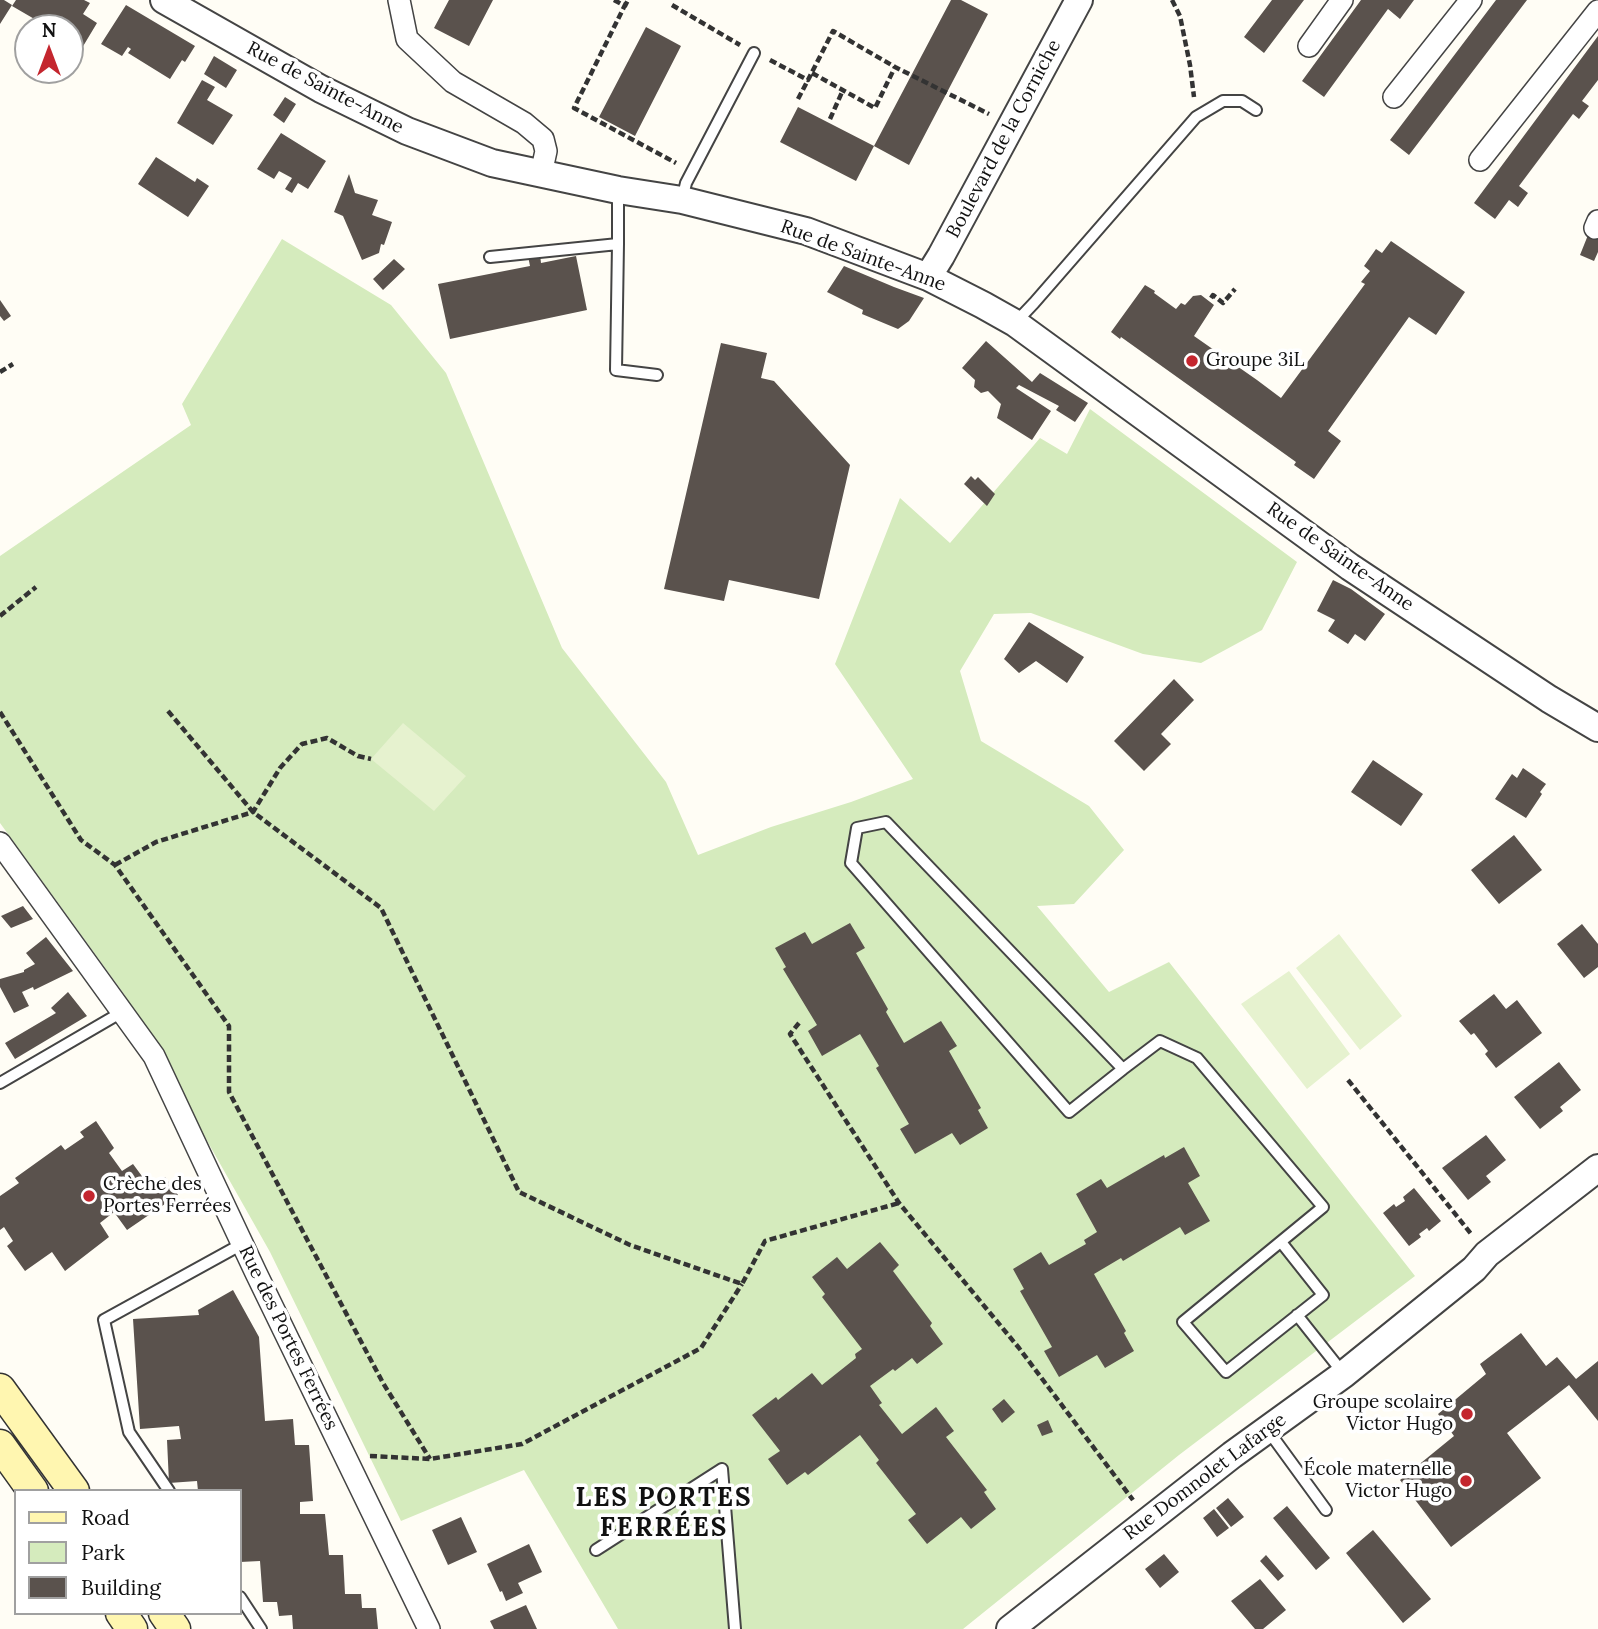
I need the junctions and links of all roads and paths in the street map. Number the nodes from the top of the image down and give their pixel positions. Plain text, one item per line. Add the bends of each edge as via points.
1 (164, 0) edge
2 (399, 0) edge
3 (614, 0) edge
4 (1079, 0) edge
5 (1172, 0) edge
6 (1342, 0) edge
7 (1471, 0) edge
8 (627, 2) edge
9 (672, 5) dead end
10 (1598, 11) edge
11 (1308, 46) dead end
12 (754, 53) junction
13 (895, 67) junction
14 (812, 73) junction
15 (808, 80) junction
16 (844, 90) junction
17 (1394, 97) dead end
18 (798, 99) dead end
19 (1256, 110) dead end
20 (1196, 117) junction
21 (830, 119) dead end
22 (1012, 124) junction
23 (1480, 160) dead end
24 (693, 171) junction
25 (541, 174) junction
26 (618, 190) junction
27 (682, 200) junction
28 (618, 244) junction
29 (490, 257) dead end
30 (928, 277) junction
31 (1235, 289) dead end
32 (1211, 298) dead end
33 (1015, 323) junction
34 (13, 364) dead end
35 (0, 372) edge
36 (657, 375) dead end
37 (36, 587) dead end
38 (0, 616) edge
39 (168, 711) dead end
40 (0, 712) edge
41 (1598, 729) edge
42 (371, 759) dead end
43 (253, 812) junction
44 (0, 843) edge
45 (115, 865) junction
46 (122, 1012) junction
47 (799, 1023) dead end
48 (1123, 1069) junction
49 (1348, 1080) dead end
50 (0, 1083) edge
51 (1598, 1168) edge
52 (899, 1203) junction
53 (1280, 1242) junction
54 (242, 1244) junction
55 (1487, 1254) junction
56 (742, 1284) junction
57 (1297, 1315) junction
58 (1344, 1374) junction
59 (0, 1389) edge
60 (1267, 1429) junction
61 (0, 1444) edge
62 (345, 1455) junction
63 (430, 1459) junction
64 (32, 1489) edge
65 (73, 1489) edge
66 (168, 1489) edge
67 (1326, 1510) dead end
68 (1149, 1520) junction
69 (596, 1550) dead end
70 (242, 1600) edge
71 (261, 1629) edge
72 (429, 1629) edge
73 (735, 1629) edge
74 (1010, 1629) edge

1 - 25 street, Rue de Sainte-Anne via 321,89 407,131 492,163
2 - 25 street via 407,39 453,82 524,122 543,139 546,151
3 - 8 path via 625,6
4 - 22 street, Boulevard de la Corniche
5 - 20 path via 1181,16
6 - 11 street
7 - 17 street
8 - 24 path via 573,108
9 - 12 path
10 - 23 street
12 - 15 path
12 - 24 lane
13 - 14 path via 833,32
13 - 16 path via 874,108
13 - 22 path
14 - 15 path
14 - 16 path
15 - 18 path
16 - 21 path
19 - 20 lane via 1242,100 1223,100
20 - 33 lane
22 - 30 street, Boulevard de la Corniche
24 - 27 lane
25 - 26 street, Rue de Sainte-Anne
26 - 27 street, Rue de Sainte-Anne
26 - 28 lane
27 - 30 street, Rue de Sainte-Anne via 806,231
28 - 29 lane
28 - 36 lane via 616,370
30 - 33 street, Rue de Sainte-Anne
31 - 32 path via 1223,303 1213,295
33 - 41 street, Rue de Sainte-Anne via 1350,567
34 - 35 path
37 - 38 path
39 - 43 path
40 - 45 path via 81,840
42 - 43 path via 327,738 302,744 280,768
43 - 45 path via 156,842
43 - 56 path via 382,908 519,1192 630,1245
44 - 46 street, Rue des Portes Ferrées
45 - 63 path via 229,1026 229,1092 383,1383
46 - 50 lane
46 - 54 street, Rue des Portes Ferrées via 154,1056
47 - 52 path via 790,1034
48 - 48 lane via 1069,1112 851,863 857,828 886,822
48 - 53 lane via 1160,1041 1197,1058 1323,1207
49 - 55 path
51 - 55 street, Rue Domnolet Lafarge
52 - 56 path via 765,1241
52 - 68 path via 1019,1348
53 - 57 lane via 1323,1295
53 - 57 lane via 1183,1322 1226,1372
54 - 62 street, Rue des Portes Ferrées
54 - 66 lane via 104,1320 129,1432
55 - 58 street, Rue Domnolet Lafarge
56 - 63 path via 701,1348 522,1444
57 - 58 lane
58 - 60 street, Rue Domnolet Lafarge
59 - 65 main road
60 - 67 lane
60 - 68 street, Rue Domnolet Lafarge
61 - 64 main road
62 - 63 path
62 - 72 street, Rue des Portes Ferrées
68 - 74 street, Rue Domnolet Lafarge
69 - 73 lane via 722,1469
70 - 71 lane

